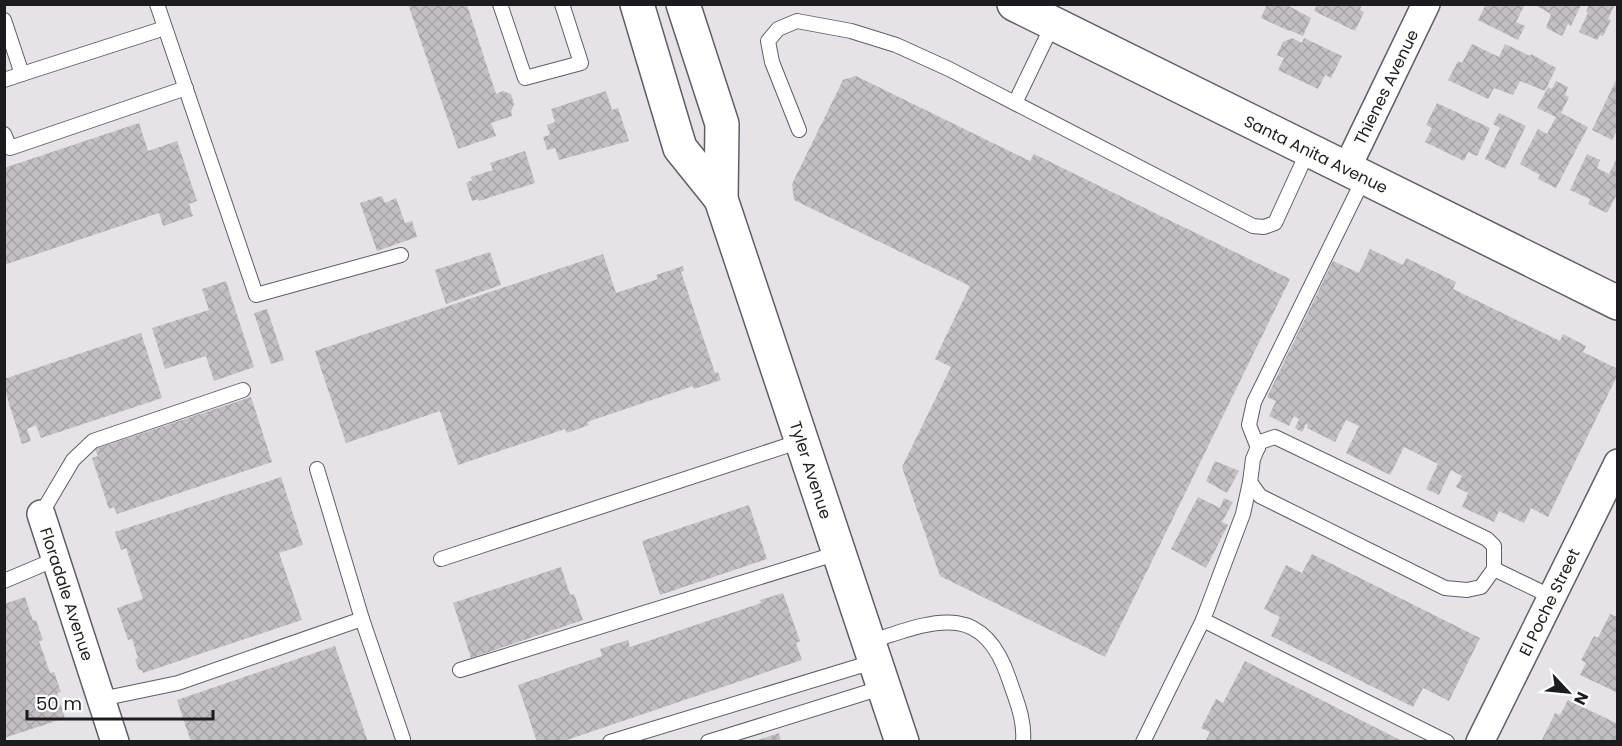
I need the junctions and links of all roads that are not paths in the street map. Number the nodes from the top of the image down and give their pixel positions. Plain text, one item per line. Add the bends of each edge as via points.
1 (157, 4) edge
2 (500, 4) edge
3 (562, 4) edge
4 (637, 4) edge
5 (683, 4) edge
6 (1014, 4) edge
7 (1426, 4) edge
8 (4, 20) edge
9 (1053, 24) junction
10 (165, 28) junction
11 (22, 74) junction
12 (4, 80) edge
13 (186, 88) junction
14 (1015, 103) junction
15 (799, 129) dead end
16 (4, 134) edge
17 (1308, 151) junction
18 (1355, 174) junction
19 (721, 199) junction
20 (400, 255) dead end
21 (1617, 303) edge
22 (243, 390) dead end
23 (801, 441) junction
24 (1258, 448) junction
25 (1617, 463) edge
26 (317, 469) dead end
27 (1250, 482) junction
28 (41, 514) joint
29 (838, 553) junction
30 (56, 559) junction
31 (441, 559) dead end
32 (1494, 569) junction
33 (4, 581) edge
34 (1552, 597) junction
35 (362, 619) junction
36 (1203, 620) junction
37 (876, 663) junction
38 (460, 670) dead end
39 (101, 699) junction
40 (403, 739) dead end
41 (115, 741) edge
42 (610, 741) edge
43 (708, 741) edge
44 (902, 741) edge
45 (1023, 741) edge
46 (1143, 741) edge
47 (1447, 741) edge
48 (1480, 741) edge

1 - 10 lane
2 - 3 lane via 525,78 580,63
4 - 19 main road, Tyler Avenue via 680,148
5 - 19 main road, Tyler Avenue via 722,124
6 - 9 main road, Santa Anita Avenue
7 - 18 street, Thienes Avenue
8 - 11 lane
9 - 14 lane
9 - 17 main road, Santa Anita Avenue
10 - 11 lane
10 - 13 lane
11 - 12 lane
13 - 16 lane via 10,148
13 - 20 lane via 256,295
14 - 15 lane via 896,45 851,31 797,21 778,29 768,41 772,62
14 - 17 lane via 1253,226 1275,223
17 - 18 main road, Santa Anita Avenue
18 - 21 main road, Santa Anita Avenue
18 - 24 lane via 1254,402 1249,425
19 - 23 main road, Tyler Avenue
22 - 28 lane via 93,441 74,460
23 - 29 main road, Tyler Avenue
23 - 31 lane
24 - 27 lane
24 - 32 lane via 1260,442 1275,437 1487,539 1494,546
25 - 34 street, El Poche Street
26 - 35 lane
27 - 32 lane via 1260,496 1445,588 1481,587
27 - 36 lane via 1243,514
28 - 30 street, Floradale Avenue
29 - 37 main road, Tyler Avenue
29 - 38 lane
30 - 33 lane
30 - 39 street, Floradale Avenue
32 - 34 lane
34 - 48 street, El Poche Street
35 - 39 lane via 178,683
35 - 40 lane
36 - 46 lane
36 - 47 lane
37 - 42 lane
37 - 43 lane
37 - 44 main road, Tyler Avenue
37 - 45 lane via 927,623 955,622 981,632 1003,660 1024,726
39 - 41 street, Floradale Avenue

